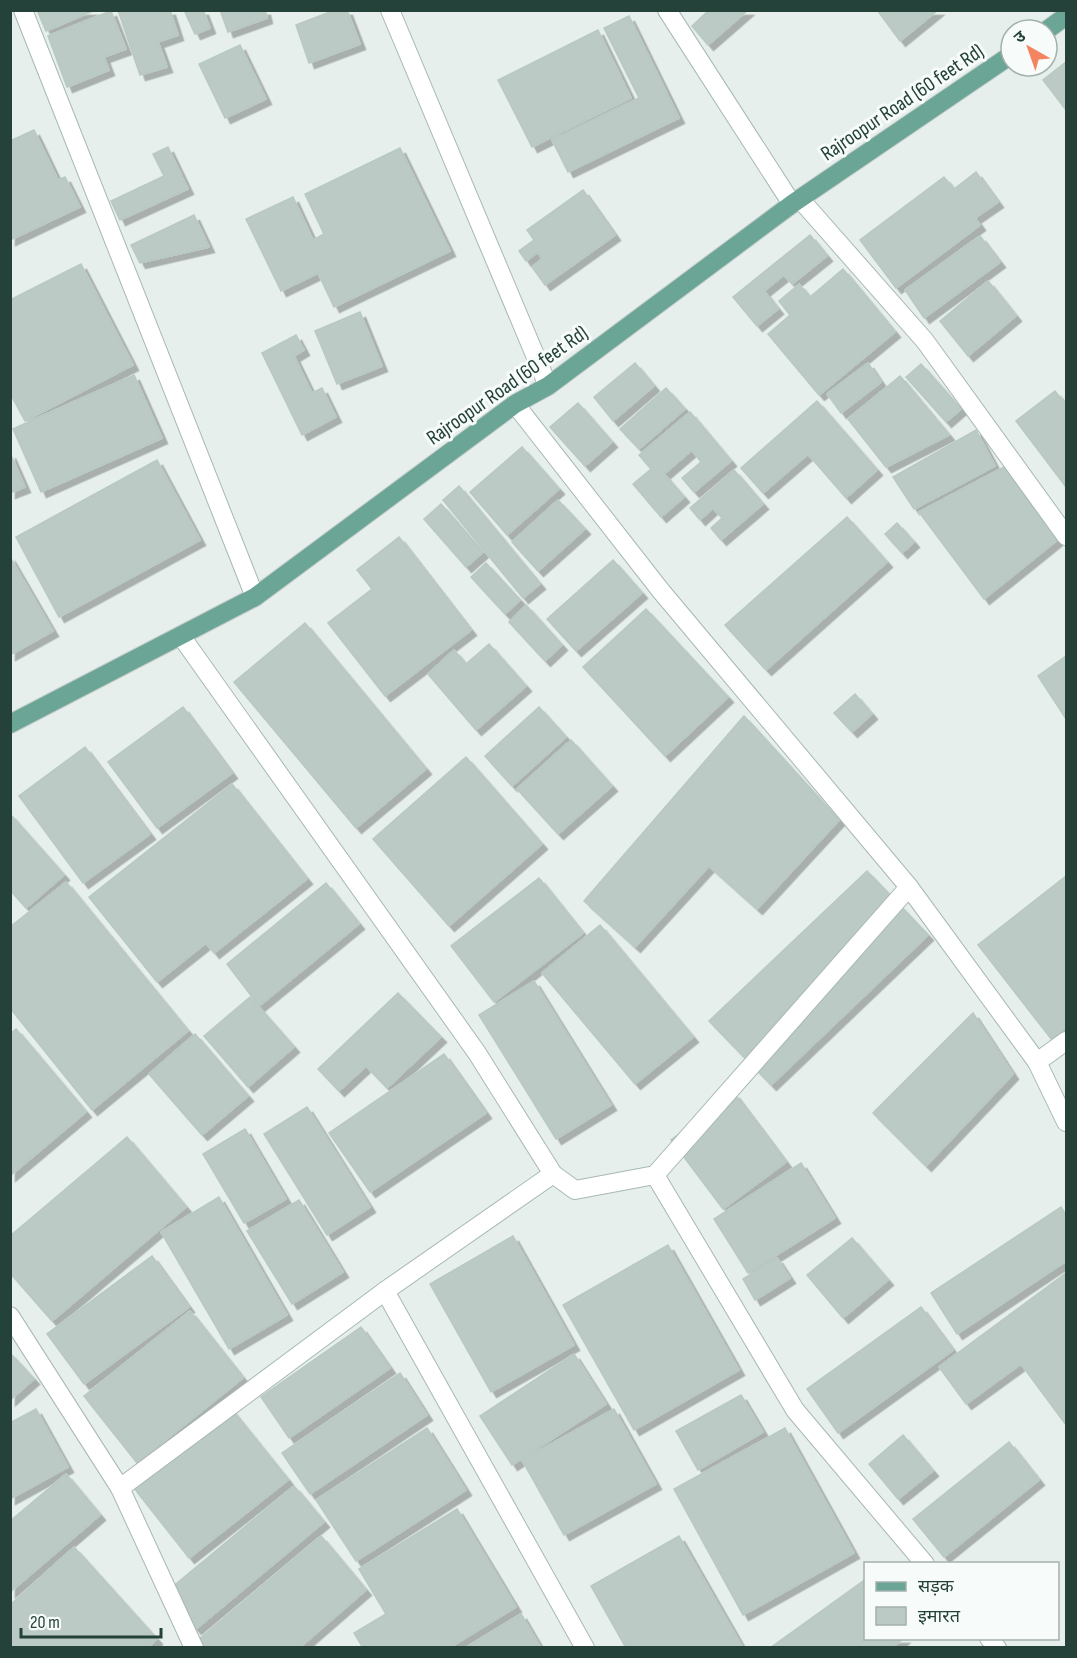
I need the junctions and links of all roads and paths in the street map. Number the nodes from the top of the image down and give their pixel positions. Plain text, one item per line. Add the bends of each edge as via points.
1 (23, 10) edge
2 (390, 10) edge
3 (667, 10) edge
4 (999, 62) edge
5 (796, 202) junction
6 (548, 386) junction
7 (516, 404) junction
8 (1066, 536) edge
9 (255, 597) junction
10 (181, 636) junction
11 (11, 723) edge
12 (909, 887) junction
13 (1066, 1041) edge
14 (1037, 1062) junction
15 (1066, 1122) edge
16 (553, 1174) junction
17 (655, 1175) junction
18 (385, 1291) junction
19 (10, 1316) edge
20 (120, 1488) junction
21 (924, 1562) edge
22 (194, 1647) edge
23 (585, 1647) edge

1 - 9 street
2 - 6 street
3 - 5 street
4 - 5 main road, Rajroopur Road (60 feet Rd)
5 - 6 main road, Rajroopur Road (60 feet Rd)
5 - 8 street via 925,341
6 - 7 main road, Rajroopur Road (60 feet Rd)
7 - 9 main road, Rajroopur Road (60 feet Rd)
7 - 12 street via 661,591
9 - 10 main road, Rajroopur Road (60 feet Rd)
10 - 11 main road, Rajroopur Road (60 feet Rd)
10 - 16 street via 477,1053
12 - 14 street
12 - 17 street
13 - 14 street
14 - 15 street
16 - 17 street via 574,1190
16 - 18 street
17 - 21 street via 795,1410
18 - 20 street
18 - 23 street
19 - 20 street
20 - 22 street

